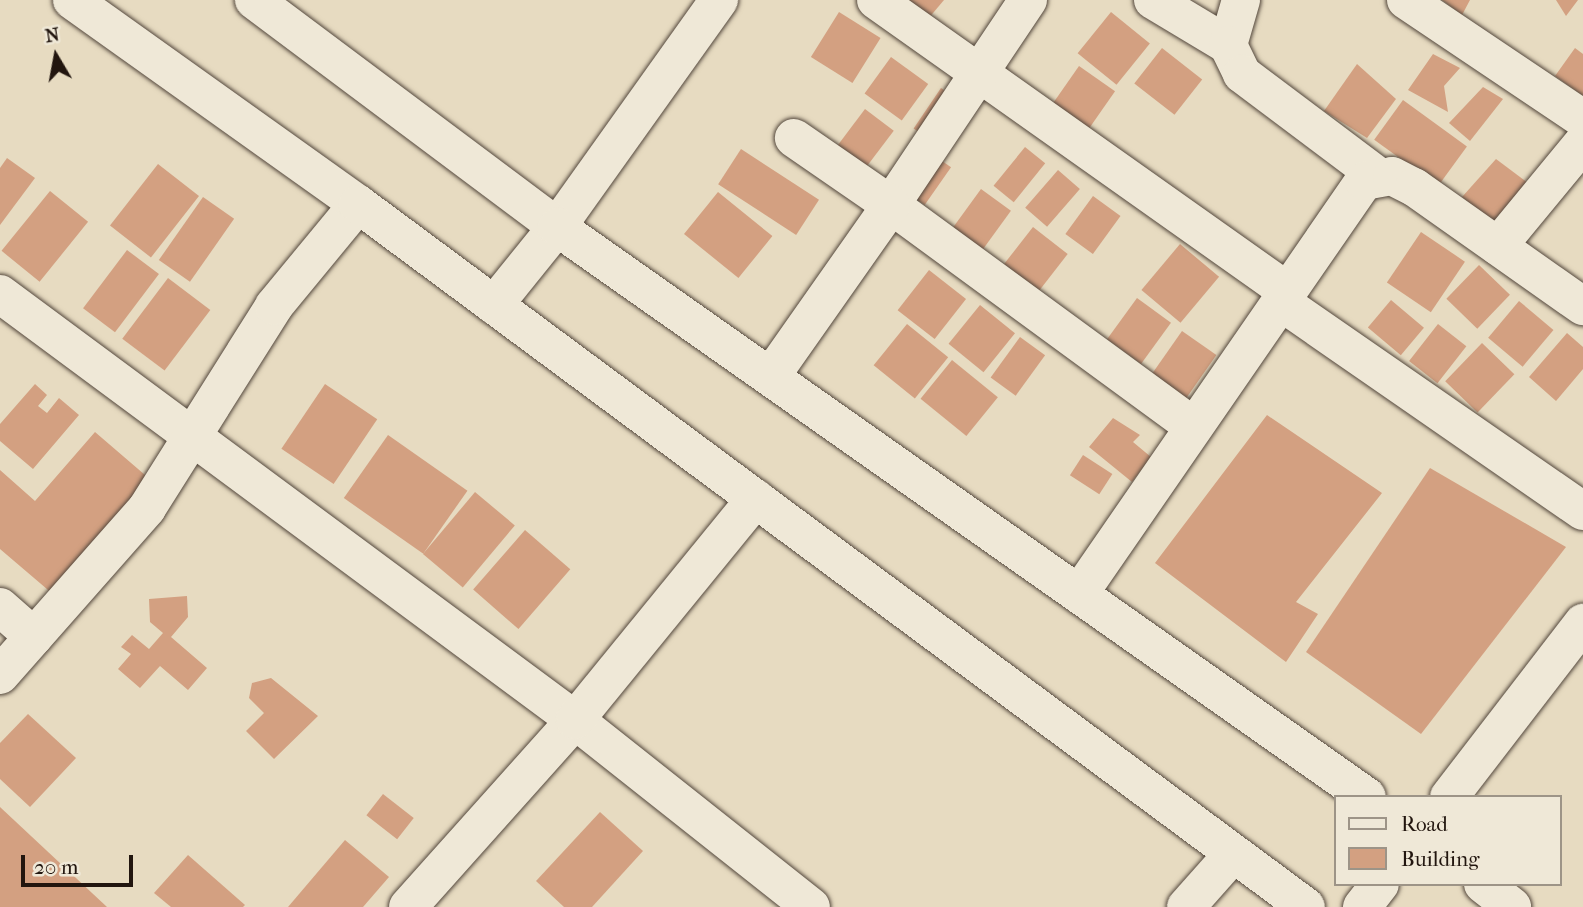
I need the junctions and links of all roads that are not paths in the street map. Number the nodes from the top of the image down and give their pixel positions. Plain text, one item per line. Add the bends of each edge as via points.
1 (72, 0) edge
2 (254, 0) edge
3 (719, 0) edge
4 (876, 0) edge
5 (1028, 0) edge
6 (1153, 0) edge
7 (1241, 0) edge
8 (1406, 0) edge
9 (1227, 45) junction
10 (977, 72) junction
11 (1583, 119) edge
12 (794, 138) dead end
13 (1583, 142) edge
14 (1375, 174) junction
15 (358, 204) junction
16 (891, 205) junction
17 (557, 228) junction
18 (1498, 246) junction
19 (0, 294) edge
20 (1284, 297) junction
21 (494, 304) junction
22 (1583, 306) edge
23 (771, 376) junction
24 (1192, 425) junction
25 (195, 435) junction
26 (756, 498) junction
27 (1583, 511) edge
28 (1079, 594) junction
29 (0, 607) edge
30 (1583, 623) edge
31 (34, 636) junction
32 (0, 675) edge
33 (575, 720) junction
34 (1364, 795) edge
35 (1451, 795) edge
36 (1234, 853) junction
37 (1378, 886) edge
38 (1486, 886) edge
39 (408, 907) edge
40 (811, 907) edge
41 (1186, 907) edge
42 (1306, 907) edge
43 (1362, 907) edge
44 (1512, 907) edge

1 - 15 street
2 - 17 street
3 - 17 street
4 - 10 street
5 - 10 street
6 - 9 street
7 - 9 street
8 - 11 street
9 - 14 street via 1242,74
10 - 16 street
10 - 20 street
12 - 16 street
13 - 18 street
14 - 18 street via 1414,187
14 - 20 street via 1350,198
15 - 21 street
15 - 25 street via 274,306
16 - 23 street
16 - 24 street
17 - 21 street
17 - 23 street
18 - 22 street
19 - 25 street
20 - 24 street
20 - 27 street
21 - 26 street
23 - 28 street
24 - 28 street
25 - 31 street via 147,508
25 - 33 street
26 - 33 street
26 - 36 street
28 - 34 street
29 - 31 street
30 - 35 street
31 - 32 street
33 - 39 street
33 - 40 street
36 - 41 street
36 - 42 street
37 - 43 street
38 - 44 street

